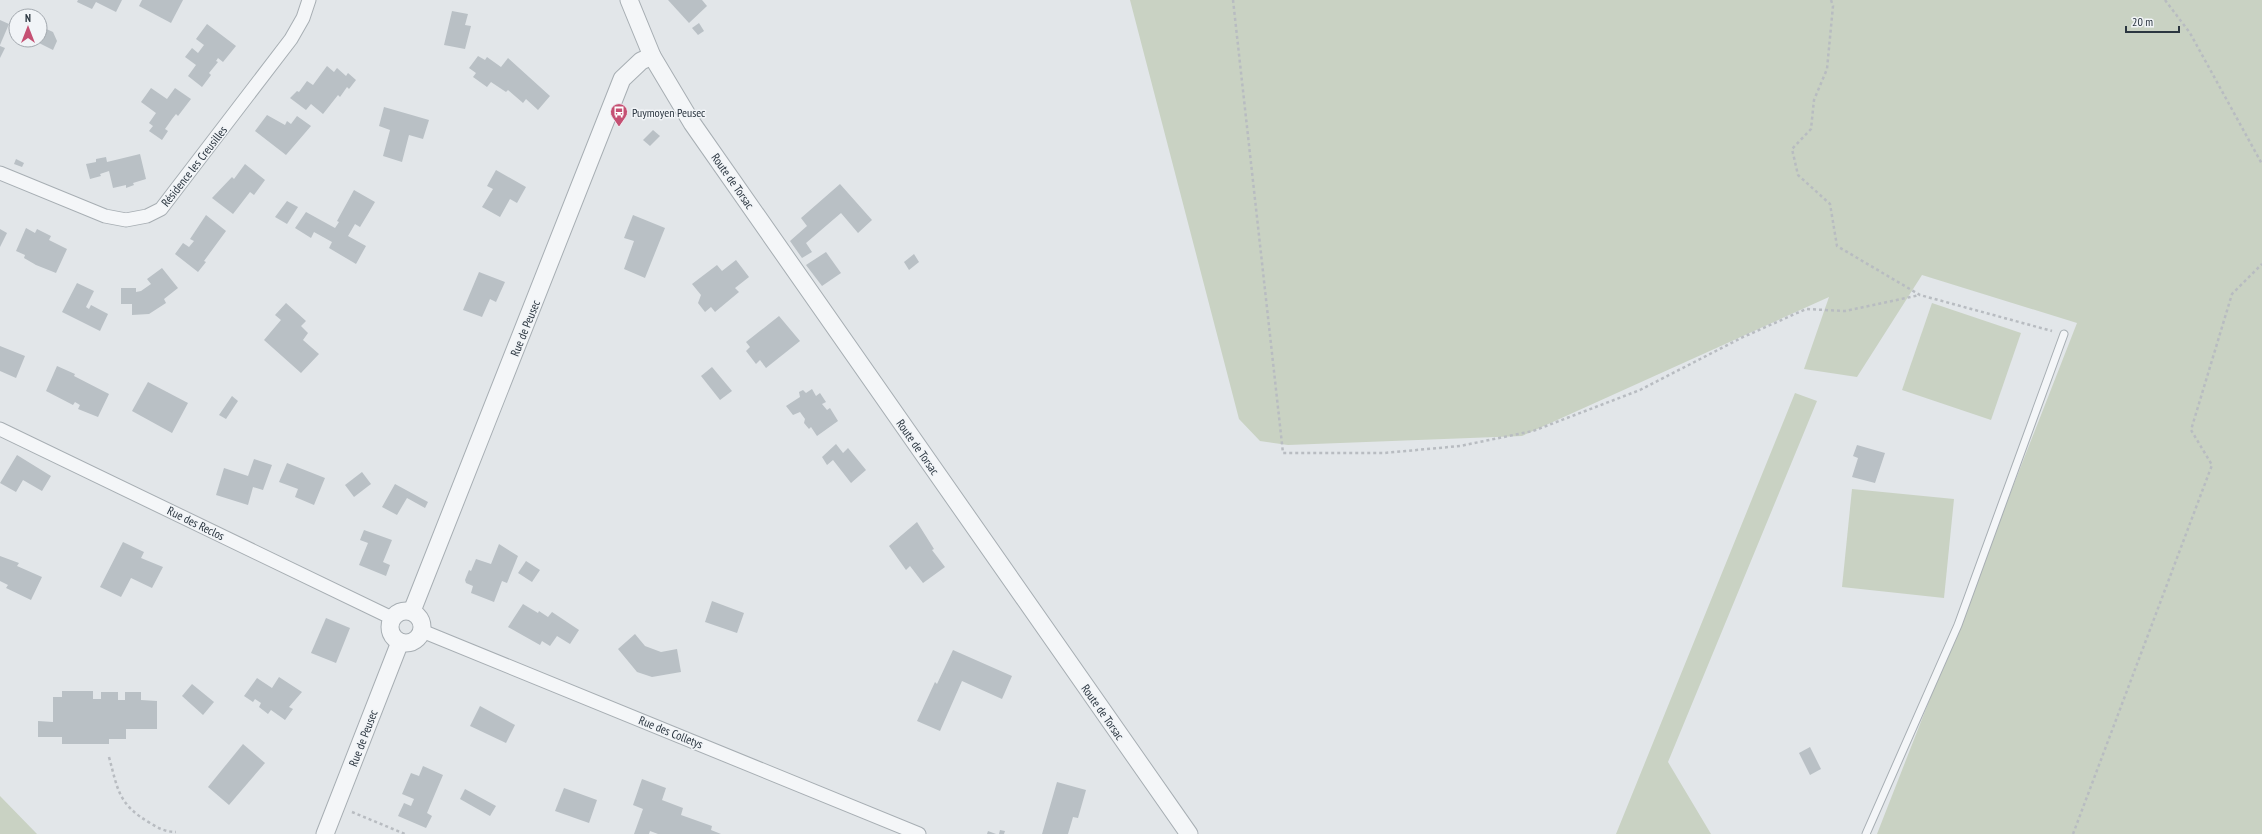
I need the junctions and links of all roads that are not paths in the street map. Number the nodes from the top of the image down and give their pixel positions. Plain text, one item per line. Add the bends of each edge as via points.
1 (309, 0) edge
2 (629, 0) edge
3 (652, 56) junction
4 (0, 173) edge
5 (2064, 334) road end
6 (0, 429) edge
7 (412, 611) junction
8 (392, 618) junction
9 (422, 631) junction
10 (400, 642) junction
11 (325, 834) edge
12 (919, 834) edge
13 (1189, 834) edge
14 (1866, 834) edge

1 - 4 street, Résidence les Creusilles via 303,18 291,39 161,209 147,216 126,220 105,216
2 - 3 street, Route de Torsac
3 - 7 street, Rue de Peusec via 622,79
3 - 13 street, Route de Torsac via 701,135
5 - 14 lane via 1958,625
6 - 8 street, Rue des Reclos
7 - 8 street via 401,611
7 - 9 street via 420,617
8 - 10 street via 390,632
9 - 10 street via 411,643
9 - 12 street, Rue des Colletys
10 - 11 street, Rue de Peusec

